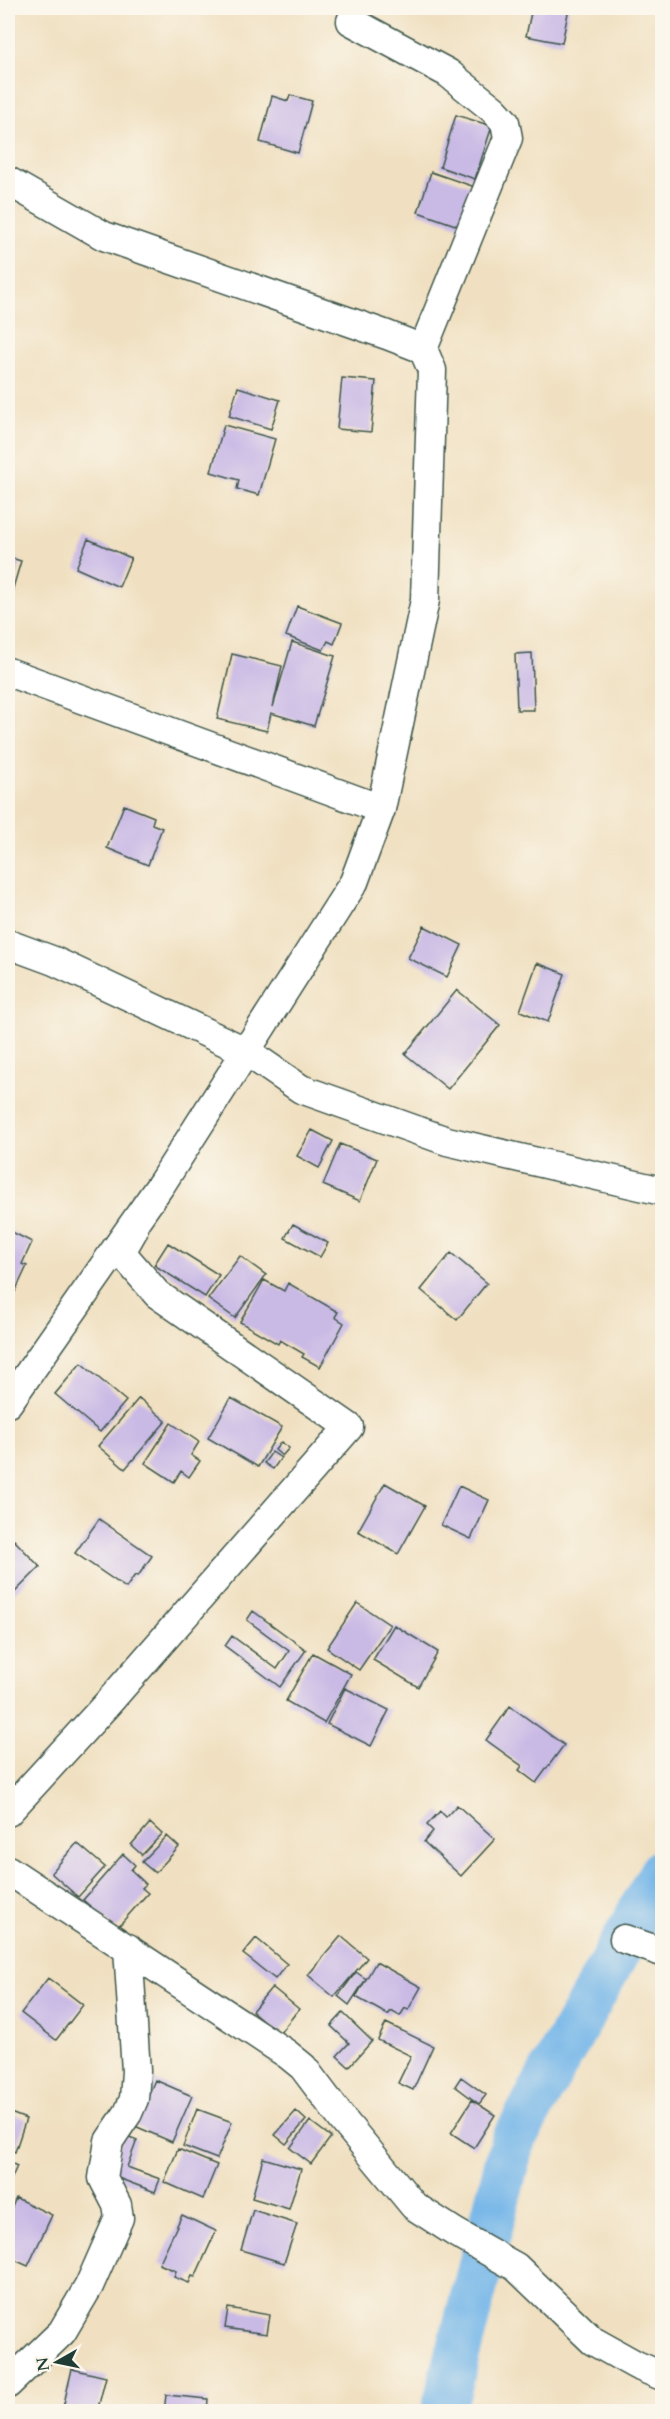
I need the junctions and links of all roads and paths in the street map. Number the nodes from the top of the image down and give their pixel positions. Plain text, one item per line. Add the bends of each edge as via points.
1 (351, 21) dead end
2 (8, 181) edge
3 (423, 350) junction
4 (8, 672) edge
5 (381, 809) junction
6 (8, 944) edge
7 (247, 1052) junction
8 (162, 1183) junction
9 (663, 1191) edge
10 (8, 1403) edge
11 (8, 1812) edge
12 (8, 1870) edge
13 (624, 1939) dead end
14 (128, 1948) junction
15 (663, 1952) edge
16 (663, 2376) edge
17 (8, 2384) edge

1 - 3 street via 448,73 505,122 508,138
2 - 3 street via 104,236
3 - 5 street via 432,370 425,600
4 - 5 street
5 - 7 street via 354,882
6 - 7 street via 54,961
7 - 8 street
7 - 9 street via 301,1089 447,1141
8 - 10 street
8 - 11 street via 121,1252 157,1294 349,1426
12 - 14 street
13 - 15 street
14 - 16 street via 303,2067 414,2206 516,2267 593,2341
14 - 17 street via 136,2071 134,2098 109,2141 103,2178 119,2218 89,2286 62,2332

